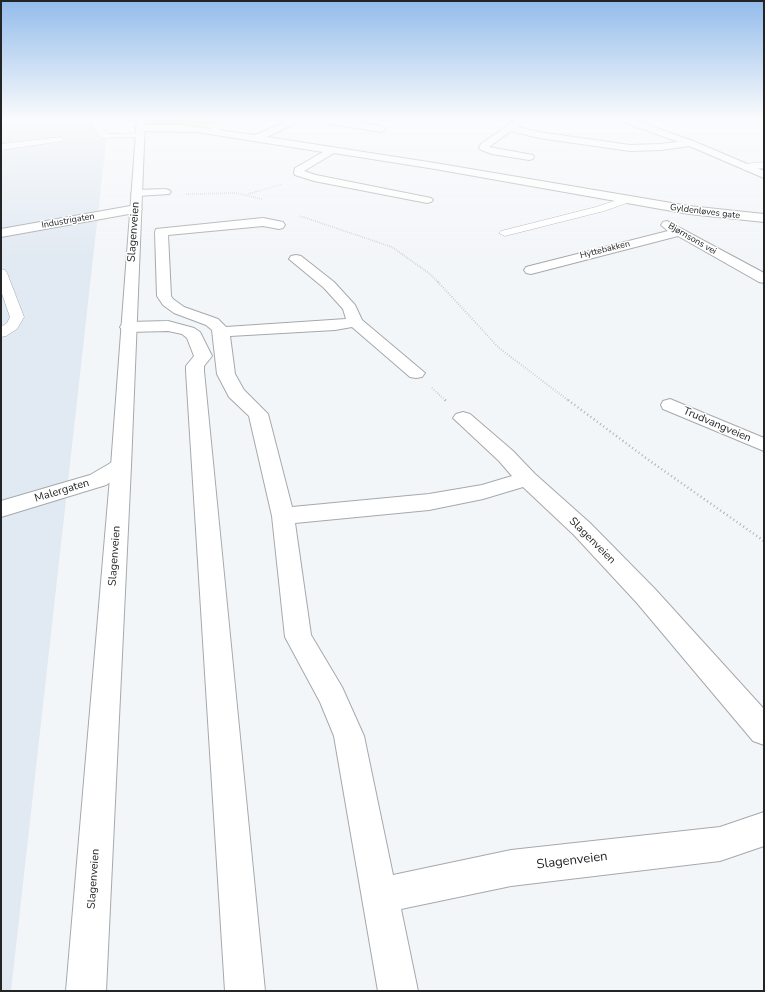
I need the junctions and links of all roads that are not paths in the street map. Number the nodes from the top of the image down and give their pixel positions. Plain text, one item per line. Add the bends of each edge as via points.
1 (138, 166) edge
2 (305, 166) edge
3 (437, 166) edge
4 (752, 166) edge
5 (745, 167) joint
6 (764, 175) edge
7 (166, 192) road end
8 (427, 200) dead end
9 (626, 200) junction
10 (136, 201) junction
11 (646, 204) junction
12 (764, 218) edge
13 (279, 225) dead end
14 (679, 232) junction
15 (1, 233) edge
16 (505, 233) dead end
17 (296, 259) dead end
18 (531, 270) dead end
19 (1, 273) edge
20 (764, 279) edge
21 (355, 322) junction
22 (128, 327) junction
23 (221, 332) junction
24 (1, 334) edge
25 (214, 359) junction
26 (416, 373) road end
27 (670, 405) dead end
28 (463, 418) road end
29 (764, 445) edge
30 (121, 466) junction
31 (527, 479) junction
32 (1, 509) edge
33 (283, 516) junction
34 (764, 731) edge
35 (764, 829) edge
36 (379, 896) junction
37 (86, 991) edge
38 (245, 991) edge
39 (398, 991) edge

1 - 10 street, Slagenveien
2 - 8 street via 299,170 309,177
3 - 9 street
4 - 5 lane
5 - 6 street
7 - 10 street, Industrigaten
9 - 11 street
9 - 16 lane
10 - 15 street, Industrigaten
10 - 22 street, Slagenveien
11 - 12 street, Gyldenløves gate
11 - 14 street, Bjørnsons vei via 648,212
13 - 23 street via 263,222 161,232 164,296 179,310 212,322
14 - 18 street, Hyttebakken
14 - 20 street, Bjørnsons vei
17 - 21 street via 329,285 350,308
19 - 24 lane via 17,317 12,326
21 - 23 street
21 - 26 street
22 - 25 street via 180,328 194,335
22 - 30 street, Slagenveien
23 - 25 street
25 - 33 street via 236,393 258,414
25 - 38 street via 195,366 195,371
27 - 29 street, Trudvangveien
28 - 31 street, Slagenveien via 506,456
30 - 32 street, Malergaten via 98,480
30 - 37 street, Slagenveien
31 - 33 street via 483,492 429,502
31 - 34 street, Slagenveien via 582,529 646,596
33 - 36 street via 298,637 332,696 349,736
35 - 36 street, Slagenveien via 720,844 511,868
36 - 39 street

